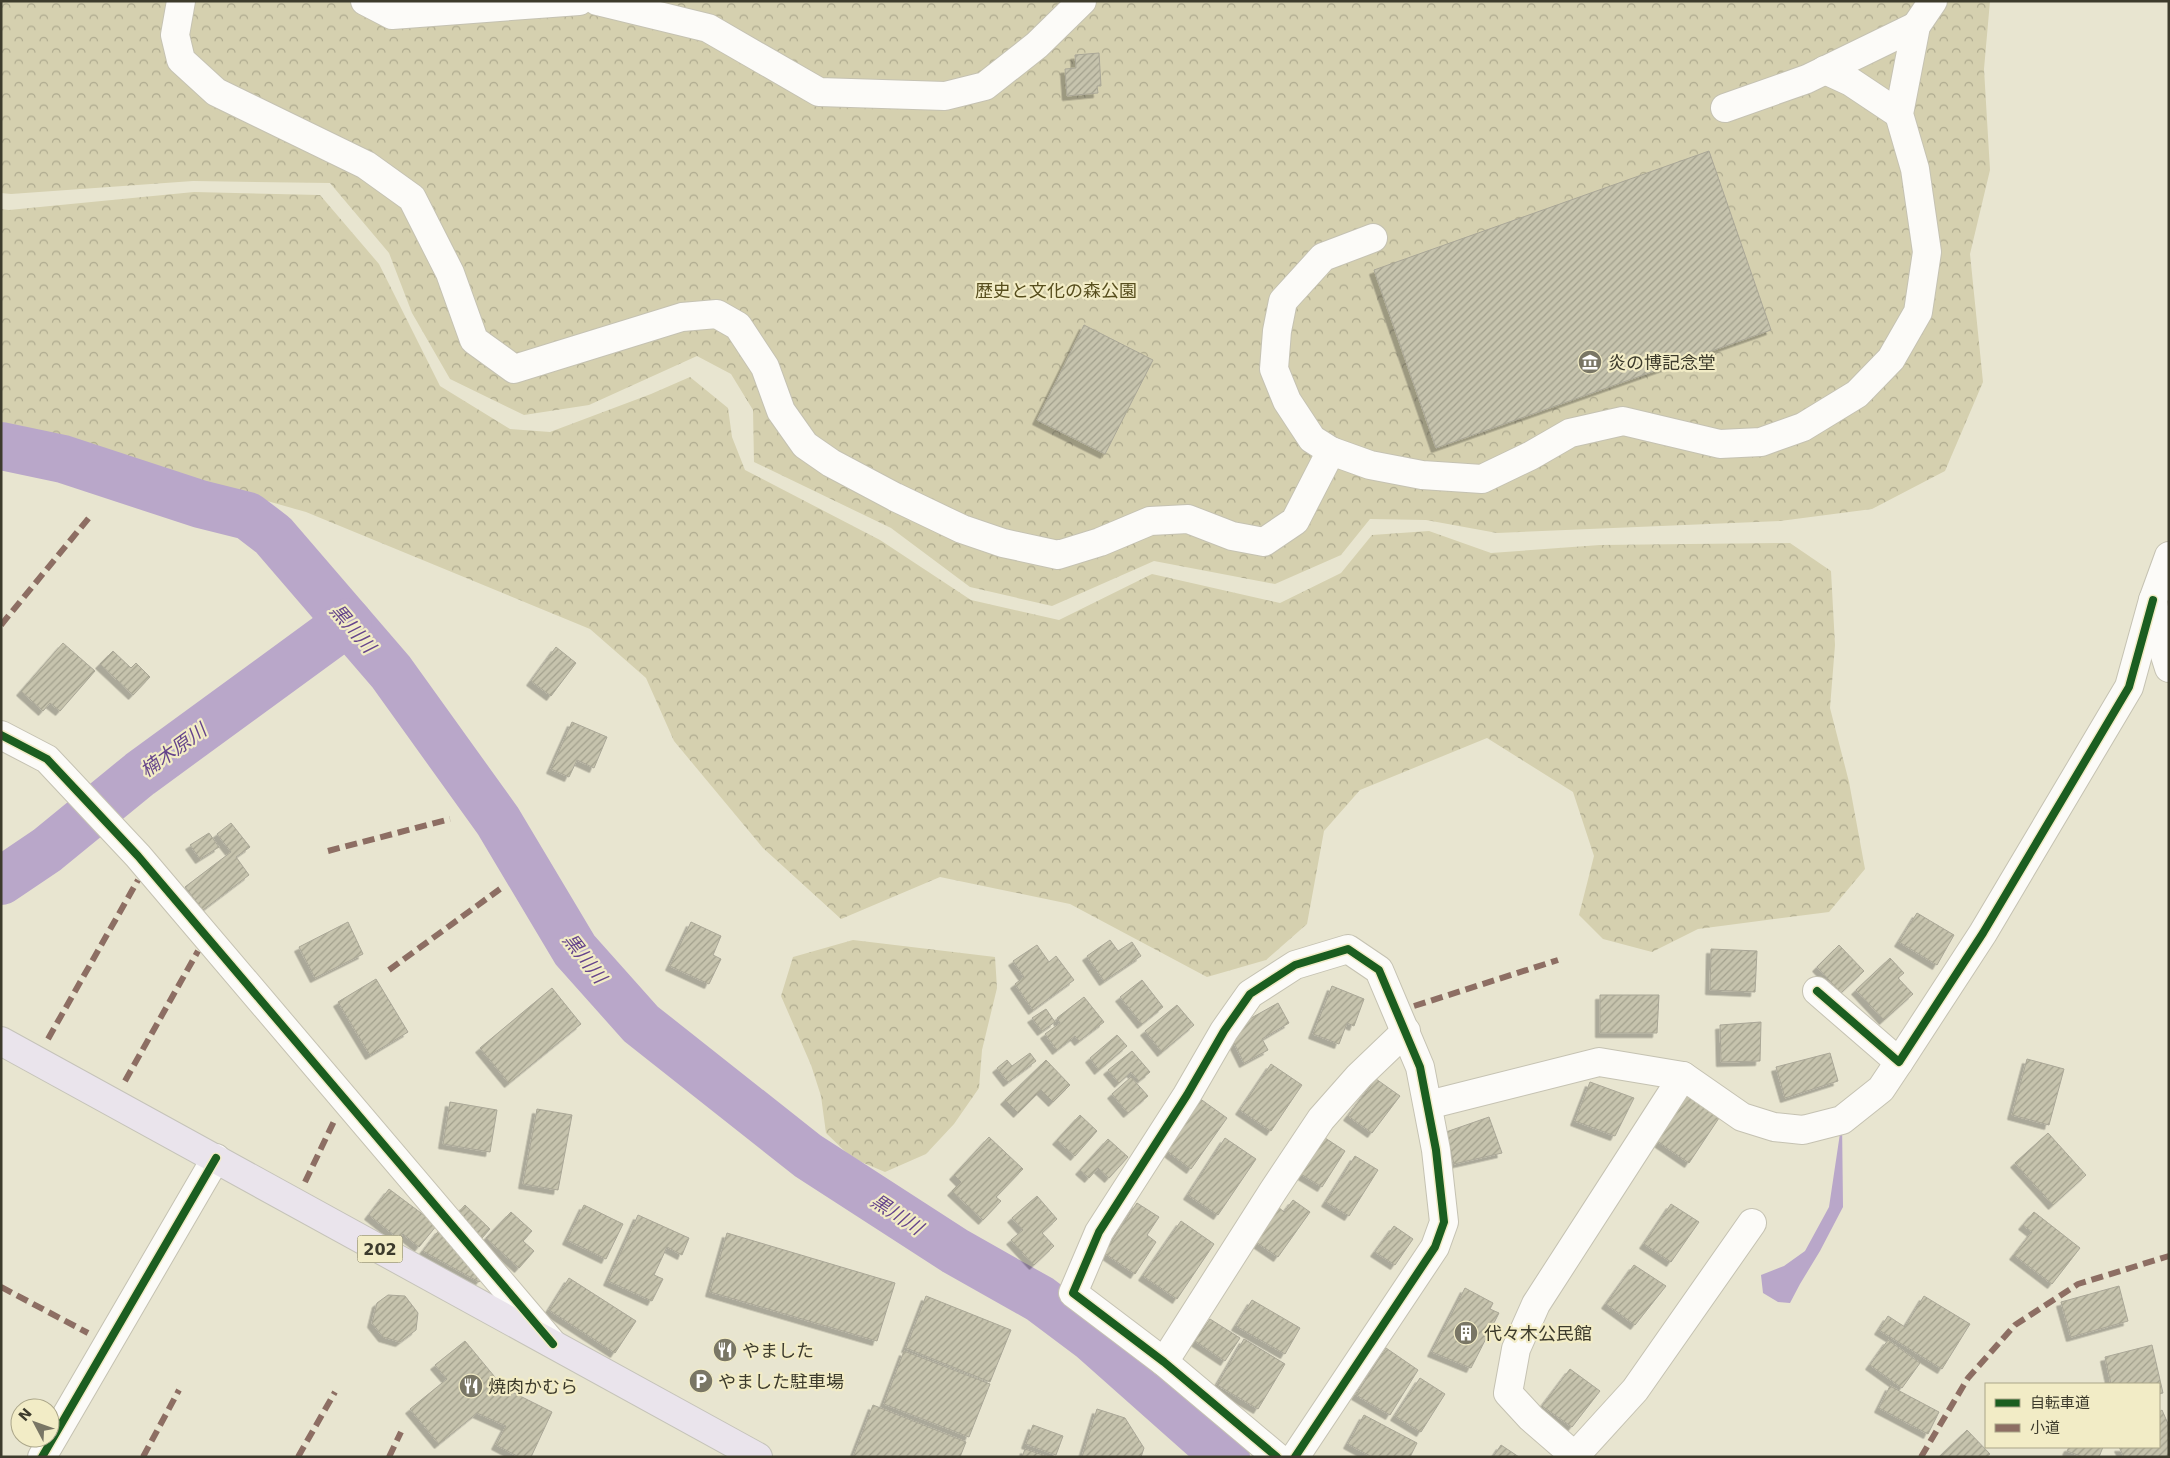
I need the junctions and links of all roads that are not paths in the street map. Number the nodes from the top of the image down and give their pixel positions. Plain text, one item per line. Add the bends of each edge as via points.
1 (181, 1) edge
2 (365, 1) edge
3 (579, 1) edge
4 (597, 1) edge
5 (1082, 1) edge
6 (1933, 1) edge
7 (1916, 26) junction
8 (1825, 70) junction
9 (1724, 108) dead end
10 (1898, 114) junction
11 (1373, 238) dead end
12 (1331, 451) junction
13 (2169, 556) edge
14 (2153, 600) junction
15 (2169, 668) edge
16 (1, 735) edge
17 (1817, 991) dead end
18 (1406, 1031) junction
19 (1, 1041) edge
20 (1899, 1062) junction
21 (1683, 1076) junction
22 (1428, 1105) junction
23 (216, 1158) junction
24 (1752, 1223) dead end
25 (553, 1344) junction
26 (1164, 1362) junction
27 (1575, 1456) edge
28 (42, 1457) edge
29 (758, 1457) edge
30 (1277, 1457) edge
31 (1296, 1457) edge

1 - 12 street via 175,35 182,60 216,92 366,165 412,198 450,273 474,340 514,369 682,317 717,314 738,326 765,367 781,412 804,445 839,467 962,529 1004,543 1058,555 1150,521 1188,519 1232,536 1264,542 1295,521
2 - 3 street via 392,16
4 - 5 street via 708,28 819,92 945,96 985,86 1037,45
6 - 7 street
7 - 8 street
7 - 10 street
8 - 9 street
8 - 10 street via 1851,82
10 - 12 street via 1915,168 1927,252 1918,312 1891,359 1856,394 1803,427 1761,442 1720,444 1623,421 1570,433 1482,479 1422,475 1370,465
11 - 12 street via 1323,257 1284,301 1277,330 1274,369 1287,401 1312,438
13 - 14 street
14 - 15 street
14 - 20 street via 2129,687 1983,933
16 - 25 street via 47,759 138,856
17 - 20 street
18 - 22 street via 1420,1067
18 - 26 street via 1359,1076 1322,1120
18 - 26 street via 1379,970 1348,949 1295,965 1250,994 1099,1232 1073,1293
19 - 23 highway, 202
20 - 21 street via 1881,1089 1842,1120 1803,1130 1774,1127 1742,1117
21 - 22 street via 1599,1062
21 - 27 street via 1536,1304 1516,1349 1508,1393
22 - 31 street via 1444,1222 1436,1247
23 - 25 highway, 202
23 - 28 street
24 - 27 street via 1635,1390
25 - 29 highway, 202
26 - 30 street

